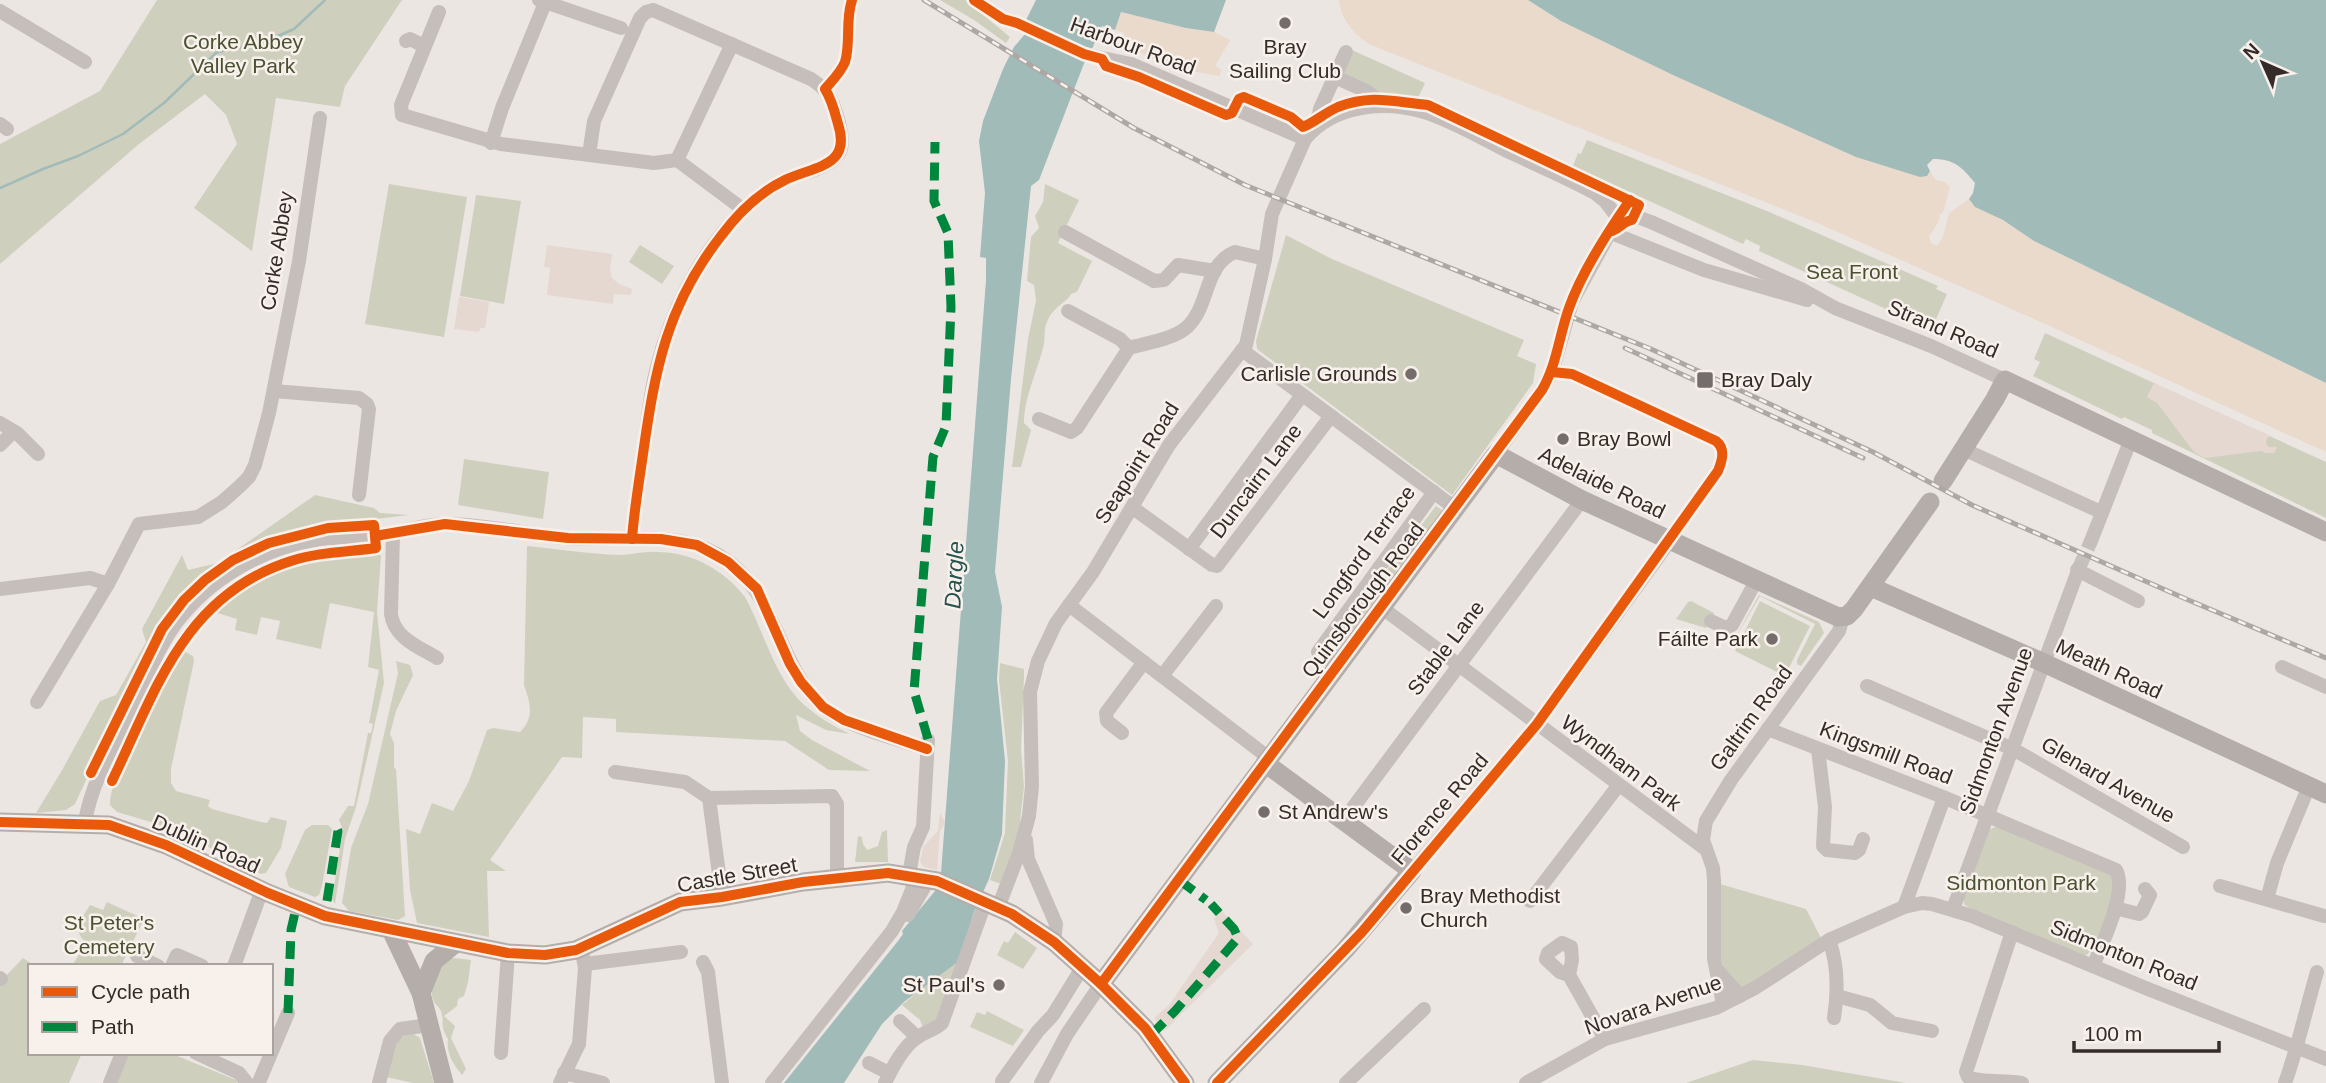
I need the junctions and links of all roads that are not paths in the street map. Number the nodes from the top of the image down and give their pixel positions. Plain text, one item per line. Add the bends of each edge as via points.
1 (541, 1) edge
2 (0, 11) edge
3 (439, 12) dead end
4 (1023, 26) dead end
5 (621, 28) dead end
6 (406, 41) dead end
7 (732, 44) junction
8 (424, 46) junction
9 (1346, 52) dead end
10 (85, 62) dead end
11 (1335, 77) junction
12 (1377, 106) junction
13 (320, 118) dead end
14 (1316, 127) junction
15 (1305, 139) junction
16 (492, 143) junction
17 (589, 155) junction
18 (677, 160) junction
19 (744, 210) junction
20 (1618, 218) junction
21 (1065, 232) dead end
22 (1609, 232) junction
23 (1265, 259) junction
24 (1214, 271) junction
25 (1761, 279) junction
26 (1068, 311) dead end
27 (1129, 348) junction
28 (1242, 350) junction
29 (2011, 382) junction
30 (274, 391) junction
31 (1302, 395) junction
32 (1331, 416) junction
33 (1039, 419) dead end
34 (0, 423) edge
35 (13, 432) junction
36 (2131, 439) junction
37 (0, 444) edge
38 (1964, 449) junction
39 (38, 454) dead end
40 (1496, 454) junction
41 (1943, 481) dead end
42 (1434, 492) junction
43 (359, 495) dead end
44 (1583, 500) junction
45 (1930, 502) dead end
46 (1133, 508) junction
47 (1455, 508) junction
48 (2101, 512) junction
49 (2326, 532) edge
50 (393, 534) junction
51 (632, 539) junction
52 (1670, 541) junction
53 (2091, 541) tunnel mouth
54 (1189, 549) junction
55 (1756, 581) junction
56 (108, 584) junction
57 (1871, 587) junction
58 (0, 589) edge
59 (2138, 601) dead end
60 (1069, 605) junction
61 (1216, 606) dead end
62 (1381, 607) junction
63 (1843, 617) junction
64 (1711, 621) dead end
65 (437, 658) dead end
66 (1144, 662) junction
67 (2044, 663) junction
68 (1338, 666) junction
69 (1459, 666) junction
70 (2282, 667) dead end
71 (1162, 676) junction
72 (1867, 686) dead end
73 (2326, 687) edge
74 (37, 702) dead end
75 (1537, 724) junction
76 (1768, 730) junction
77 (1122, 733) dead end
78 (1818, 749) junction
79 (2013, 749) junction
80 (1267, 760) junction
81 (615, 772) dead end
82 (1618, 786) junction
83 (2317, 790) edge
84 (709, 797) junction
85 (1944, 797) junction
86 (1988, 816) junction
87 (1343, 821) junction
88 (0, 822) edge
89 (85, 823) junction
90 (1024, 835) junction
91 (1863, 839) dead end
92 (2183, 847) dead end
93 (1704, 848) junction
94 (1412, 871) junction
95 (836, 877) junction
96 (925, 878) junction
97 (2220, 886) dead end
98 (2145, 889) dead end
99 (262, 890) junction
100 (722, 897) junction
101 (2267, 899) junction
102 (1530, 901) dead end
103 (988, 904) junction
104 (1904, 906) junction
105 (2115, 908) junction
106 (1953, 909) junction
107 (2324, 916) dead end
108 (391, 930) junction
109 (2012, 932) junction
110 (1829, 940) junction
111 (1054, 942) junction
112 (456, 943) junction
113 (681, 952) dead end
114 (508, 953) junction
115 (137, 957) dead end
116 (580, 957) junction
117 (703, 962) dead end
118 (153, 964) edge
119 (173, 964) edge
120 (197, 964) edge
121 (235, 964) edge
122 (2094, 966) junction
123 (1082, 968) junction
124 (1717, 970) junction
125 (2317, 972) dead end
126 (1569, 975) dead end
127 (1101, 984) junction
128 (421, 993) junction
129 (1740, 996) junction
130 (1837, 996) junction
131 (1723, 1004) junction
132 (1424, 1009) dead end
133 (288, 1013) dead end
134 (1834, 1018) dead end
135 (900, 1021) dead end
136 (429, 1025) junction
137 (1932, 1031) dead end
138 (917, 1037) junction
139 (1605, 1039) junction
140 (273, 1044) edge
141 (2298, 1047) junction
142 (501, 1052) dead end
143 (121, 1055) edge
144 (200, 1055) edge
145 (268, 1055) edge
146 (2326, 1059) edge
147 (869, 1063) dead end
148 (562, 1078) edge
149 (887, 1078) edge
150 (1002, 1081) dead end
151 (110, 1083) edge
152 (254, 1083) edge
153 (379, 1083) edge
154 (444, 1083) edge
155 (603, 1083) edge
156 (722, 1083) edge
157 (772, 1083) edge
158 (1041, 1083) edge
159 (1185, 1083) edge
160 (1217, 1083) edge
161 (1346, 1083) edge
162 (1526, 1083) edge
163 (2021, 1083) edge
164 (2285, 1083) edge

1 - 5 street
1 - 16 street
2 - 10 street
3 - 8 street
4 - 15 street, Harbour Road via 1084,54 1131,64
6 - 8 street
7 - 17 street via 653,10 643,15 594,121
7 - 18 street
7 - 19 street via 825,89 842,137 839,153 823,166 785,180
8 - 16 street via 401,105 402,114
9 - 11 street
11 - 12 street via 1371,94
11 - 14 street
12 - 14 street, Seapoint Road via 1344,112
12 - 20 street, Seapoint Road via 1430,114 1588,189
13 - 30 street, Corke Abbey
14 - 15 street, Seapoint Road
15 - 23 street, Seapoint Road via 1272,214
16 - 17 street
17 - 18 street via 654,163
18 - 19 street
19 - 51 street via 697,270 668,330 651,393
20 - 22 street, Quinsborough Road
20 - 25 street, Strand Road via 1634,215
21 - 24 street via 1154,281 1164,280 1178,265
22 - 25 street via 1704,270
22 - 40 street, Quinsborough Road via 1569,307 1552,372
23 - 24 street via 1235,252
23 - 28 street, Seapoint Road
24 - 27 street via 1196,316 1185,328
25 - 29 street, Strand Road via 1803,290 1835,308
26 - 27 street
27 - 33 street via 1077,428 1071,432
28 - 31 street
28 - 46 street, Seapoint Road via 1169,445
29 - 36 main road, Strand Road
29 - 38 main road
30 - 43 street via 359,398 368,404
30 - 56 street, Corke Abbey via 255,465 246,480 198,517 139,524
31 - 32 street
31 - 54 street
32 - 42 street
32 - 54 street, Duncairn Lane via 1219,565
34 - 35 street
35 - 37 street
35 - 39 street
36 - 48 street
36 - 49 main road, Strand Road
38 - 41 main road
38 - 48 street
40 - 44 main road, Adelaide Road
40 - 47 main road, Quinsborough Road
42 - 47 street
42 - 68 street, Longford Terrace via 1318,652
44 - 52 main road, Adelaide Road
44 - 69 street, Stable Lane
45 - 57 main road
46 - 54 street
46 - 60 street, Seapoint Road
47 - 62 main road, Quinsborough Road
48 - 53 street
50 - 51 street via 445,524 568,538
50 - 65 street via 393,624 399,634
50 - 89 street via 294,544 243,565 195,602 162,645 100,776
51 - 96 street via 681,541 728,562 757,589 790,664 822,707 844,720 928,744 923,827 914,847
52 - 55 main road, Adelaide Road
52 - 75 street, Florence Road
55 - 63 main road, Adelaide Road
55 - 64 street via 1732,625 1726,628
56 - 58 street via 89,578
56 - 74 street, Corke Abbey
57 - 63 main road
57 - 67 main road, Meath Road
59 - 67 street, Sidmonton Avenue via 2078,569
60 - 66 street
60 - 90 street, Seapoint Road via 1048,637 1031,683 1032,786
61 - 71 street
62 - 68 main road, Quinsborough Road
62 - 69 street, Wyndham Park
63 - 76 street, Galtrim Road via 1839,631
66 - 71 street
66 - 77 street via 1106,713 1107,721
67 - 79 street, Sidmonton Avenue
67 - 83 main road, Meath Road
68 - 80 main road, Quinsborough Road
69 - 75 street, Wyndham Park
69 - 87 street, Stable Lane
70 - 73 street
71 - 80 street
72 - 79 street, Glenard Avenue
75 - 82 street, Wyndham Park
75 - 94 street, Florence Road
76 - 78 street, Kingsmill Road
76 - 93 street, Galtrim Road via 1713,809 1703,831
78 - 85 street, Kingsmill Road
78 - 91 street via 1825,807 1823,846 1855,853
79 - 86 street, Sidmonton Avenue
79 - 92 street, Glenard Avenue
80 - 87 main road
80 - 127 main road, Quinsborough Road
81 - 84 street via 685,782
82 - 93 street, Wyndham Park
82 - 102 street
83 - 101 street via 2277,863
84 - 95 street via 832,796 837,804
84 - 100 street
85 - 86 street, Kingsmill Road
85 - 104 street
86 - 105 street, Kingsmill Road via 2116,870 2120,882
86 - 106 street, Sidmonton Avenue
87 - 94 main road
88 - 89 main road, Dublin Road
89 - 99 main road, Dublin Road via 128,830
90 - 103 street, Seapoint Road
90 - 111 street via 1028,859 1056,924
93 - 124 street via 1713,873
94 - 160 main road, Florence Road via 1354,941
95 - 96 main road, Castle Street via 888,873
95 - 100 main road, Castle Street
96 - 103 main road
96 - 157 street via 892,931
97 - 101 street
98 - 105 street via 2150,895 2142,912
99 - 108 main road, Dublin Road via 325,916
99 - 121 street
100 - 116 main road, Castle Street via 680,902
101 - 107 street
103 - 111 main road
103 - 138 street, Seapoint Road via 945,1017 939,1026
104 - 106 street, Sidmonton Road via 1932,904
104 - 110 street, Novara Avenue
105 - 122 street
106 - 109 street, Sidmonton Road
108 - 112 main road, Castle Street
108 - 128 main road
109 - 122 street, Sidmonton Road
109 - 163 street via 1966,1072 1974,1080
110 - 129 street, Novara Avenue
110 - 130 street
111 - 123 main road
112 - 114 main road, Castle Street
112 - 128 main road via 434,961
113 - 116 street
114 - 116 main road, Castle Street
114 - 142 street
115 - 118 street
116 - 148 street via 579,1044
117 - 156 street
119 - 120 street via 177,955
122 - 141 street, Sidmonton Road
123 - 127 main road
123 - 150 street
124 - 129 street
124 - 131 street
125 - 141 street
126 - 139 street
127 - 158 street
127 - 159 main road via 1151,1035
128 - 136 main road
129 - 131 street, Novara Avenue
130 - 134 street
130 - 137 street via 1870,1005 1892,1023
131 - 139 street, Novara Avenue
132 - 161 street
133 - 140 street
135 - 138 street
136 - 153 street via 400,1029 390,1041
136 - 154 main road
138 - 149 street, Seapoint Road
139 - 162 street, Novara Avenue
141 - 146 street, Sidmonton Road
141 - 164 street
143 - 151 street
144 - 152 street
145 - 152 street
147 - 149 street
148 - 155 street

